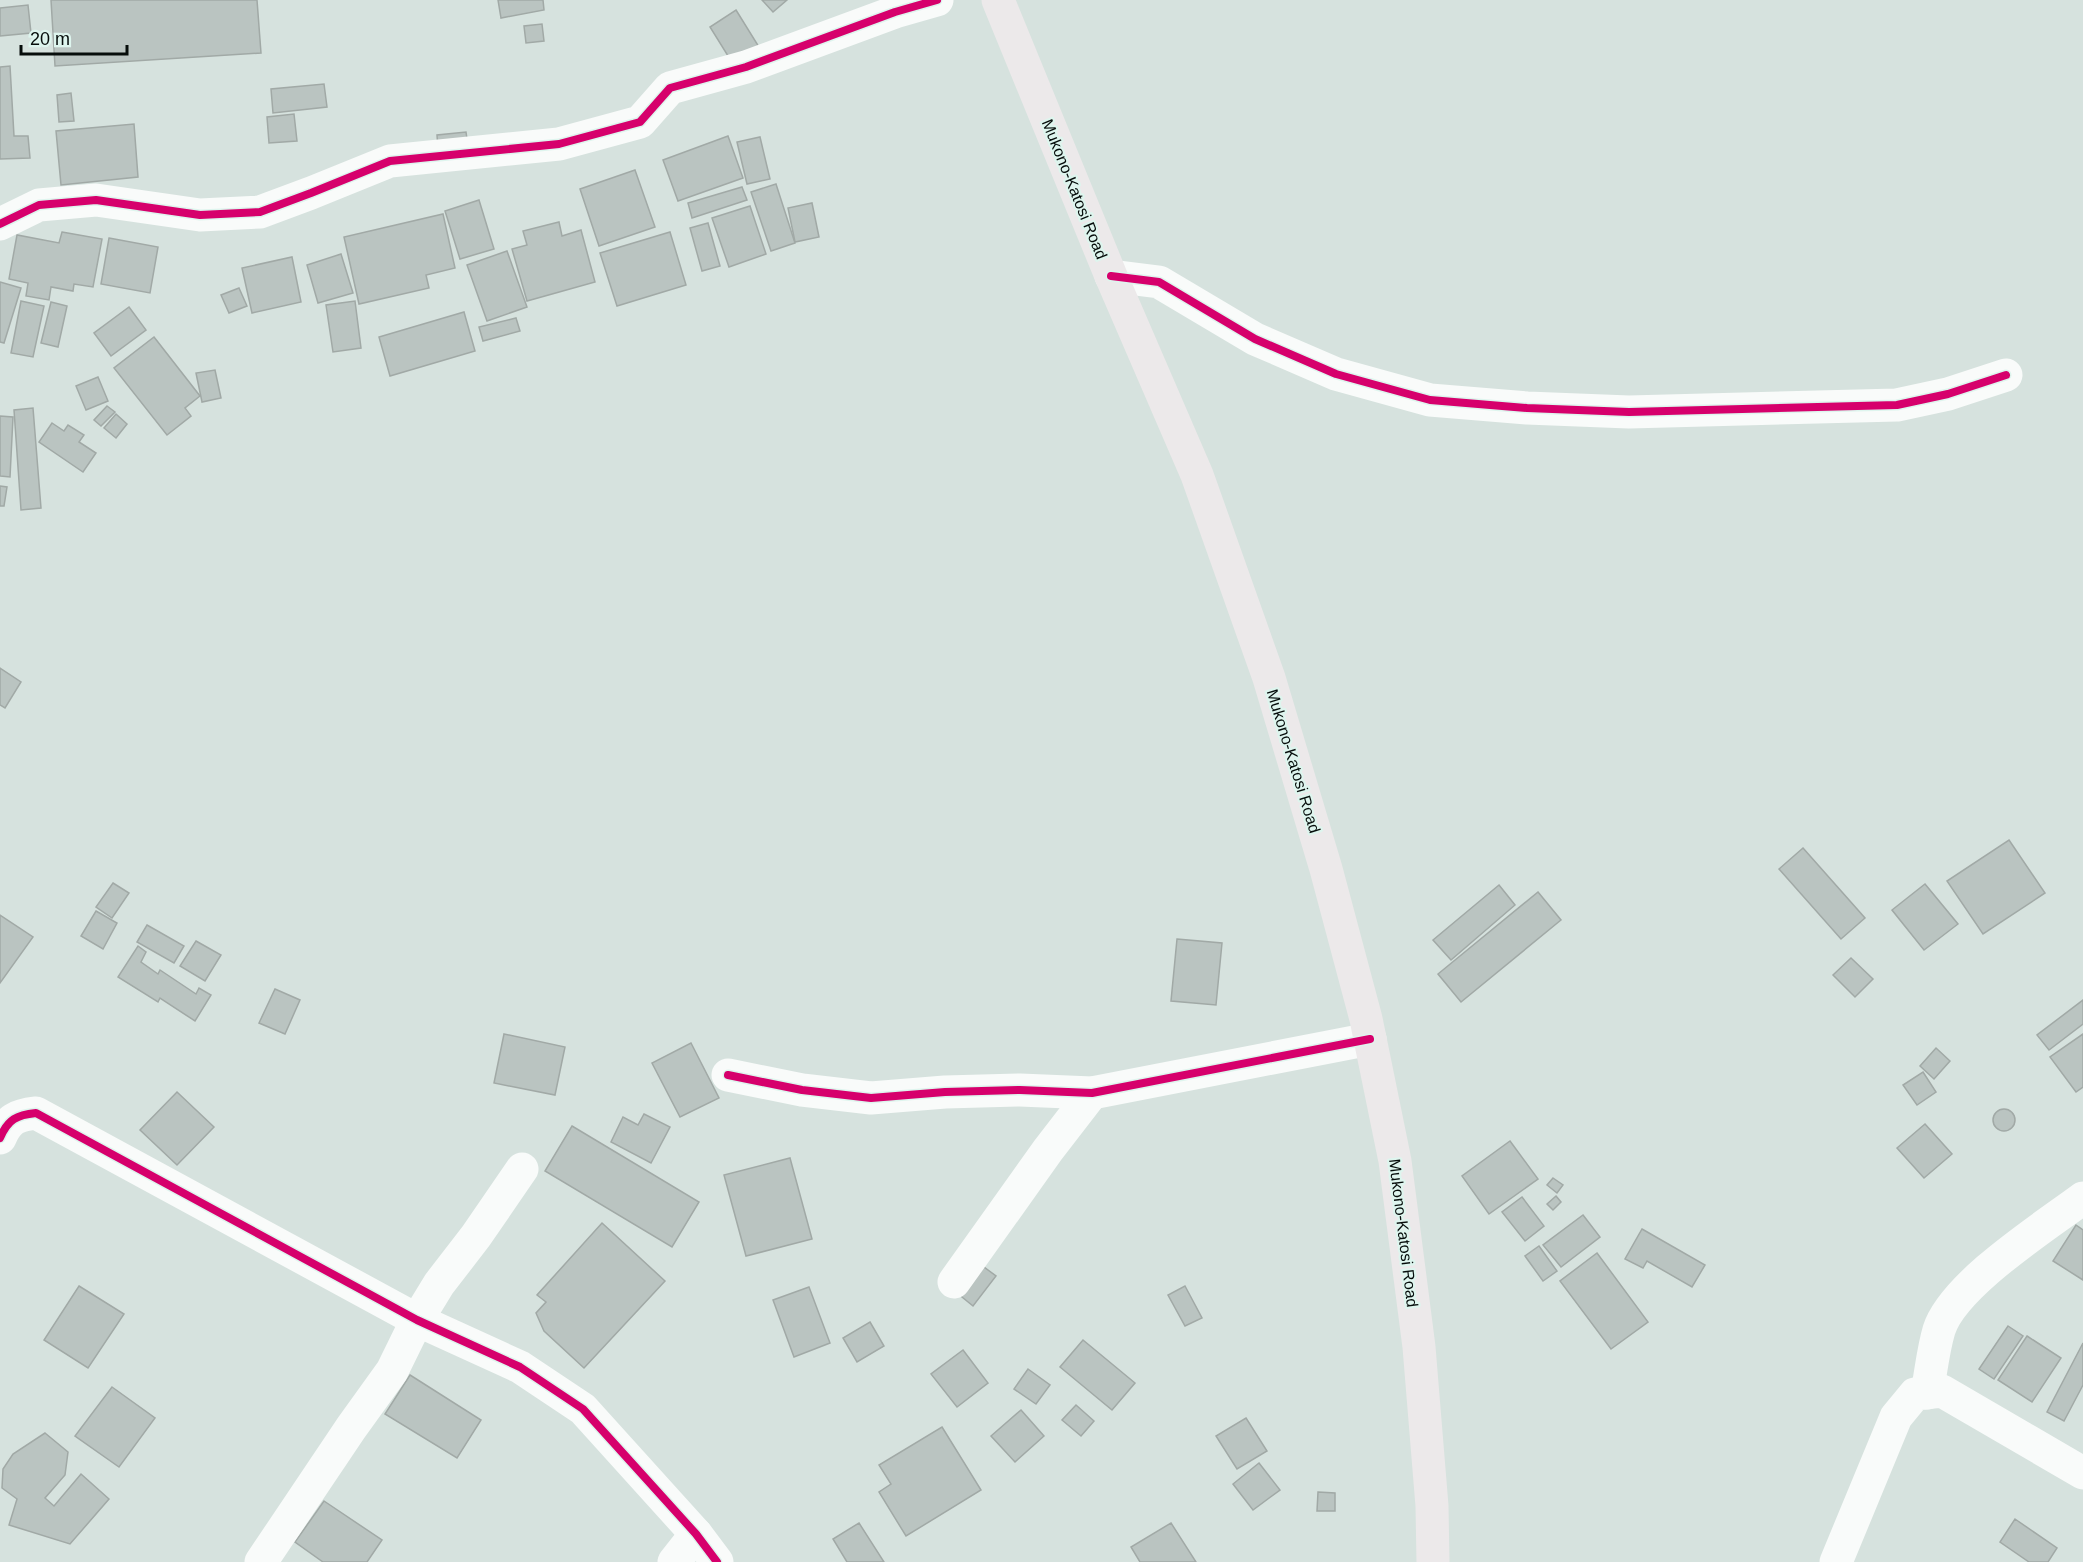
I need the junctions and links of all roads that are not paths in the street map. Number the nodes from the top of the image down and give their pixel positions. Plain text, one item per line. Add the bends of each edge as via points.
1 (937, 0) edge
2 (998, 0) edge
3 (0, 224) edge
4 (1111, 276) junction
5 (2006, 375) dead end
6 (1370, 1039) junction
7 (728, 1075) dead end
8 (1092, 1093) junction
9 (0, 1138) edge
10 (522, 1169) dead end
11 (2083, 1198) edge
12 (954, 1282) dead end
13 (417, 1320) junction
14 (1927, 1393) junction
15 (2083, 1473) edge
16 (696, 1534) junction
17 (261, 1562) edge
18 (674, 1562) edge
19 (717, 1562) edge
20 (1433, 1562) edge
21 (1836, 1562) edge

1 - 3 street via 746,67 670,88 640,122 559,144 390,161 260,212 200,215 96,200 39,205
2 - 4 main road, Mukono-Katosi Road
4 - 5 street via 1160,282 1255,339 1336,374 1430,399 1629,412 1898,405
4 - 6 main road, Mukono-Katosi Road via 1197,475 1269,678 1326,869
6 - 8 street
6 - 20 main road, Mukono-Katosi Road via 1395,1161 1418,1335
7 - 8 street via 802,1090 871,1098 1020,1090
8 - 12 street
9 - 13 street via 17,1115 36,1113
10 - 13 street
11 - 14 street via 1954,1302 1939,1328
13 - 16 street via 520,1367 583,1409
13 - 17 street via 392,1371
14 - 15 street via 1942,1392
14 - 21 street via 1915,1394 1896,1417
16 - 18 street
16 - 19 street

